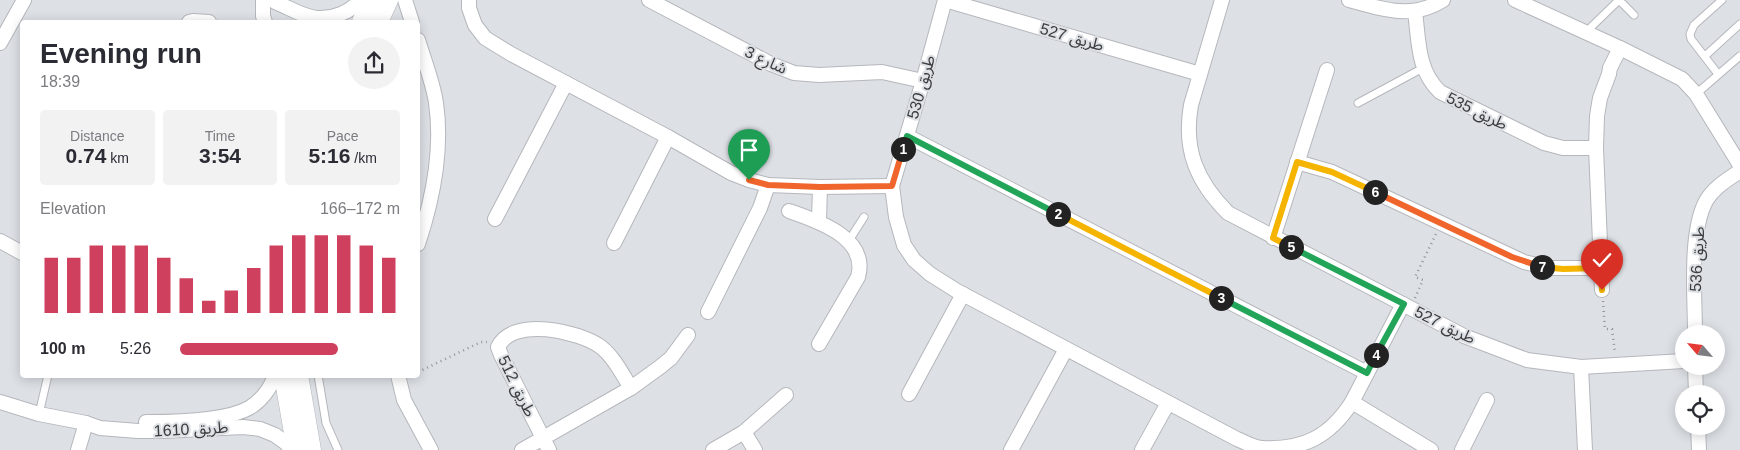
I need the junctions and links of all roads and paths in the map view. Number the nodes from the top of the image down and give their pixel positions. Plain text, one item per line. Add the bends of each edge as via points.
1 (24, 0) edge
2 (360, 0) edge
3 (371, 0) edge
4 (389, 0) edge
5 (406, 0) edge
6 (469, 0) edge
7 (649, 0) edge
8 (945, 0) edge
9 (1222, 0) edge
10 (1349, 0) edge
11 (1442, 0) edge
12 (1515, 0) edge
13 (1619, 0) edge
14 (1722, 0) edge
15 (271, 1) edge
16 (1415, 12) junction
17 (1634, 15) dead end
18 (264, 20) edge
19 (301, 20) edge
20 (362, 20) edge
21 (380, 20) edge
22 (411, 20) edge
23 (1740, 24) edge
24 (1586, 32) junction
25 (0, 43) edge
26 (420, 47) edge
27 (1623, 49) junction
28 (1705, 56) junction
29 (1740, 56) edge
30 (1423, 68) junction
31 (1327, 70) dead end
32 (1200, 74) junction
33 (1718, 74) junction
34 (923, 81) junction
35 (566, 83) junction
36 (1696, 94) junction
37 (1358, 103) dead end
38 (907, 136) junction
39 (668, 137) junction
40 (1596, 148) junction
41 (1297, 162) junction
42 (1740, 166) edge
43 (1740, 171) edge
44 (768, 185) junction
45 (892, 186) junction
46 (820, 187) junction
47 (789, 211) dead end
48 (864, 217) dead end
49 (495, 219) dead end
50 (819, 221) junction
51 (1441, 222) junction
52 (420, 236) edge
53 (1273, 238) junction
54 (0, 241) edge
55 (614, 242) dead end
56 (848, 242) junction
57 (20, 253) edge
58 (1601, 268) junction
59 (1602, 290) joint
60 (963, 294) junction
61 (1416, 296) dead end
62 (1404, 304) junction
63 (708, 312) dead end
64 (1695, 325) edge
65 (688, 335) dead end
66 (500, 342) junction
67 (819, 344) dead end
68 (1614, 347) dead end
69 (1066, 349) junction
70 (1675, 362) edge
71 (1580, 367) junction
72 (420, 371) edge
73 (1367, 373) junction
74 (47, 378) edge
75 (274, 378) edge
76 (284, 378) edge
77 (300, 378) edge
78 (318, 378) edge
79 (399, 378) edge
80 (631, 388) junction
81 (909, 394) dead end
82 (786, 395) dead end
83 (1486, 400) dead end
84 (0, 402) edge
85 (1352, 402) junction
86 (1168, 403) junction
87 (38, 414) junction
88 (86, 423) junction
89 (207, 424) junction
90 (744, 432) junction
91 (1698, 435) edge
92 (546, 444) edge
93 (1410, 445) edge
94 (1261, 449) edge
95 (78, 450) edge
96 (291, 450) edge
97 (296, 450) edge
98 (312, 450) edge
99 (338, 450) edge
100 (430, 450) edge
101 (522, 450) edge
102 (713, 450) edge
103 (755, 450) edge
104 (1011, 450) edge
105 (1142, 450) edge
106 (1431, 450) edge
107 (1462, 450) edge
108 (1584, 450) edge
109 (1699, 450) edge

1 - 25 street
2 - 15 street via 355,7 340,15 317,18
3 - 20 street
4 - 21 street
5 - 22 street
6 - 35 street via 475,25 485,38
7 - 34 street, شارع 3 via 794,73 882,72
8 - 32 street, طريق 527
8 - 34 street, طريق 530
9 - 32 street, طريق 527
10 - 16 street via 1397,12
11 - 16 street
12 - 24 street
13 - 17 lane
13 - 24 lane
14 - 28 lane via 1691,29 1691,39
15 - 18 street via 263,16
15 - 19 street
16 - 30 street, طريق 535
23 - 28 lane
24 - 27 street
26 - 52 street via 436,101 439,131 439,157
27 - 36 street via 1682,79
27 - 40 street via 1610,68 1598,106
28 - 33 lane
29 - 33 lane
30 - 37 lane
30 - 40 street, طريق 535 via 1440,92 1544,144 1563,148
31 - 41 street
32 - 53 street, طريق 527 via 1188,123 1189,143 1202,182 1228,213
33 - 36 lane
34 - 38 street, طريق 530
35 - 39 street
35 - 49 street
36 - 42 street
38 - 45 street, طريق 530
38 - 73 street
39 - 44 street via 730,173
39 - 55 street
40 - 58 street
41 - 51 street via 1332,172
41 - 53 street
43 - 64 street, طريق 536 via 1707,200 1699,216 1695,241
44 - 46 street
44 - 63 street via 760,208
45 - 46 street
45 - 60 street, طريق 530 via 904,245 914,260 930,274
46 - 50 street
47 - 50 street
48 - 56 lane
50 - 56 street
51 - 58 street via 1537,266
51 - 61 path via 1415,277 1423,280
53 - 62 street, طريق 527
54 - 57 street
56 - 67 street via 857,251 860,270
58 - 59 street
59 - 68 path via 1605,329 1612,329
60 - 69 street, طريق 530
60 - 81 street
62 - 71 street, طريق 527 via 1464,336 1527,360
62 - 73 street, طريق 530
65 - 80 street, طريق 512 via 671,358
66 - 72 path via 481,342
66 - 80 street, طريق 512 via 517,332 534,330 578,335 610,355
66 - 92 street, طريق 512 via 501,355
69 - 86 street, طريق 530
69 - 104 street
70 - 71 street, طريق 527
71 - 108 street
73 - 85 street, طريق 530
74 - 87 lane
75 - 89 street, طريق 1610 via 268,390 249,407
76 - 97 street
77 - 98 street
78 - 99 lane via 326,423
79 - 100 street via 404,400
80 - 92 street, طريق 512
82 - 90 street
83 - 107 street
84 - 87 street, طريق 1610
85 - 93 street
85 - 94 street, طريق 530 via 1342,418 1317,438 1288,447
86 - 94 street, طريق 530
86 - 105 street
87 - 88 street, طريق 1610
88 - 89 street, طريق 1610 via 101,420
88 - 95 street
89 - 96 street, طريق 1610 via 260,429 275,435
90 - 102 street
90 - 103 street
91 - 109 street
92 - 101 street, طريق 512
93 - 106 street

